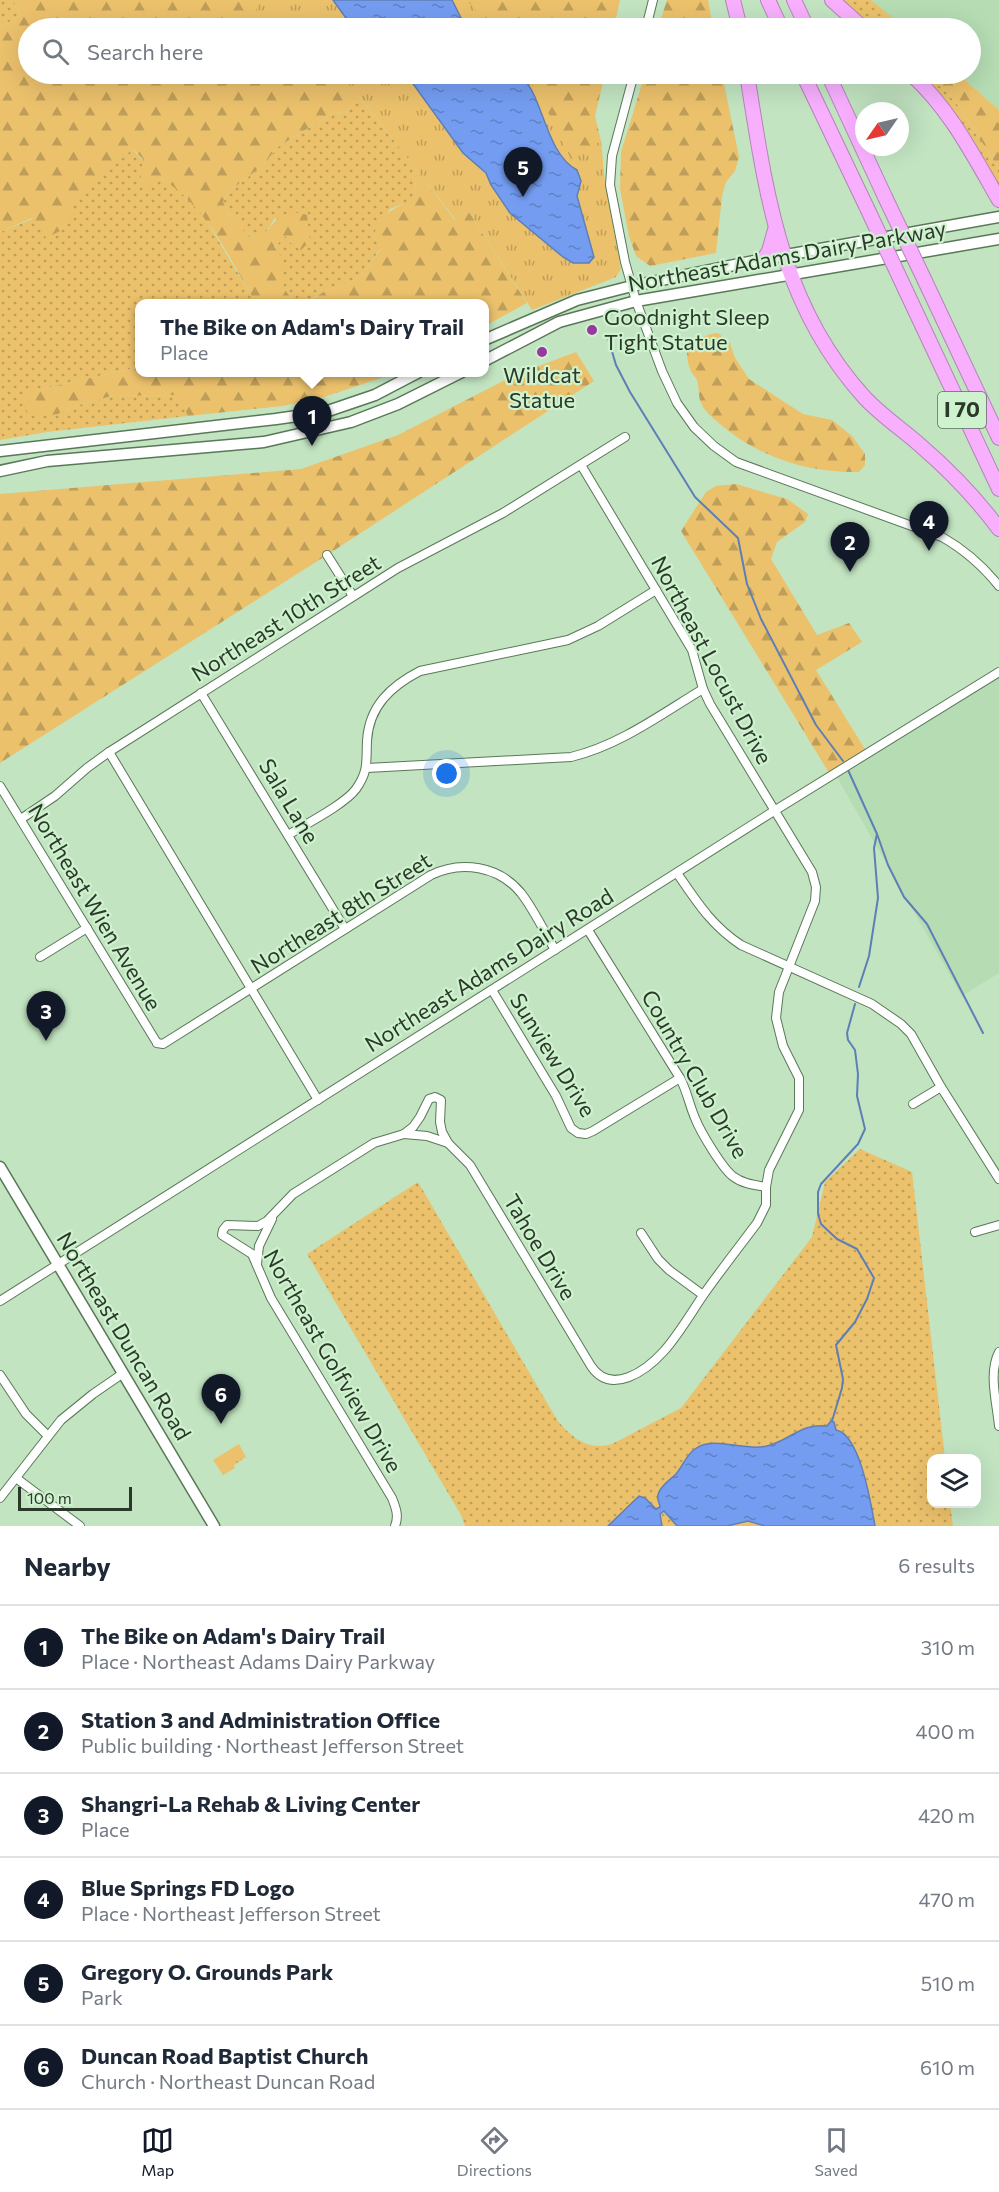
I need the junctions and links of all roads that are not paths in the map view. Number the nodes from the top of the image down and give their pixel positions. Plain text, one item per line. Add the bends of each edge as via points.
1 (654, 0) edge
2 (733, 0) edge
3 (768, 0) edge
4 (794, 0) edge
5 (832, 0) edge
6 (649, 18) edge
7 (738, 18) edge
8 (776, 18) edge
9 (802, 18) edge
10 (852, 18) edge
11 (631, 84) edge
12 (749, 84) edge
13 (807, 84) edge
14 (833, 84) edge
15 (923, 84) edge
16 (999, 200) edge
17 (999, 217) edge
18 (775, 230) junction
19 (999, 240) edge
20 (784, 256) junction
21 (764, 259) junction
22 (791, 275) junction
23 (632, 286) junction
24 (636, 301) junction
25 (489, 338) edge
26 (489, 358) edge
27 (409, 377) edge
28 (452, 377) edge
29 (625, 437) dead end
30 (999, 438) edge
31 (0, 451) edge
32 (582, 465) junction
33 (0, 471) edge
34 (999, 489) edge
35 (999, 529) edge
36 (327, 555) dead end
37 (999, 586) edge
38 (656, 590) junction
39 (353, 596) junction
40 (999, 672) edge
41 (703, 689) junction
42 (201, 693) junction
43 (109, 752) junction
44 (367, 768) junction
45 (0, 786) edge
46 (774, 811) junction
47 (21, 819) junction
48 (288, 835) junction
49 (677, 873) junction
50 (87, 928) junction
51 (345, 929) junction
52 (588, 930) junction
53 (555, 950) junction
54 (40, 957) dead end
55 (789, 967) junction
56 (251, 989) junction
57 (492, 990) junction
58 (156, 1044) joint
59 (680, 1078) junction
60 (941, 1087) junction
61 (318, 1100) junction
62 (913, 1104) dead end
63 (404, 1134) junction
64 (448, 1143) junction
65 (0, 1167) edge
66 (999, 1179) edge
67 (765, 1187) junction
68 (276, 1213) junction
69 (999, 1224) edge
70 (975, 1232) dead end
71 (641, 1233) dead end
72 (59, 1264) junction
73 (257, 1264) junction
74 (704, 1295) junction
75 (0, 1301) edge
76 (999, 1352) edge
77 (595, 1373) joint
78 (122, 1374) junction
79 (0, 1376) edge
80 (999, 1426) edge
81 (47, 1435) junction
82 (16, 1478) junction
83 (0, 1498) edge
84 (396, 1522) edge
85 (80, 1526) edge
86 (214, 1526) edge

1 - 6 street
2 - 7 highway
3 - 8 highway
4 - 9 highway
5 - 10 highway
11 - 23 street via 612,156 610,185
12 - 18 highway
13 - 34 highway, I 70, bridge
14 - 30 highway, I 70, bridge
15 - 16 highway via 952,120
17 - 20 main road, Northeast Adams Dairy Parkway
18 - 20 highway
18 - 21 highway
19 - 22 main road, Northeast Adams Dairy Parkway
20 - 21 main road, Northeast Adams Dairy Parkway
20 - 22 highway
21 - 23 main road, Northeast Adams Dairy Parkway
22 - 24 main road, Northeast Adams Dairy Parkway
22 - 35 highway via 804,309 834,361 867,400 949,472
23 - 24 street
23 - 25 main road, Northeast Adams Dairy Parkway via 577,300
24 - 26 main road, Northeast Adams Dairy Parkway via 559,322
24 - 37 street via 677,403 714,446 736,462 942,537 984,567
27 - 31 main road via 375,395 325,412
28 - 33 main road via 351,422 264,442 47,461
29 - 32 street, Northeast 10th Street
32 - 38 street, Northeast Locust Drive
32 - 39 street, Northeast 10th Street
36 - 39 street
38 - 41 street, Northeast Locust Drive via 692,650
38 - 44 street via 577,637 420,671 405,679 375,709 368,736
39 - 42 street, Northeast 10th Street
40 - 46 street, Northeast Adams Dairy Road
41 - 44 street via 624,737 571,757
41 - 46 street, Northeast Locust Drive
42 - 43 street, Northeast 10th Street
42 - 48 street, Sala Lane
43 - 47 street, Northeast 10th Street
43 - 56 street
44 - 48 street via 346,799
45 - 47 street, Northeast Wien Avenue
46 - 49 street, Northeast Adams Dairy Road
46 - 55 street, Northeast Locust Drive via 812,872 816,886 815,901
47 - 50 street, Northeast Wien Avenue
48 - 51 street, Sala Lane
49 - 52 street, Northeast Adams Dairy Road
49 - 55 street via 708,919 724,934
50 - 54 street
50 - 58 street, Northeast Wien Avenue
51 - 53 street, Northeast 8th Street via 440,870 479,867 511,883
51 - 56 street, Northeast 8th Street
52 - 53 street, Northeast Adams Dairy Road
52 - 59 street, Country Club Drive
53 - 57 street, Northeast Adams Dairy Road
55 - 60 street via 892,1016 911,1034
55 - 67 street, Northeast Locust Drive via 779,993 776,1018 783,1046 799,1078 799,1110 776,1153
56 - 58 street, Northeast 8th Street via 163,1044
56 - 61 street
57 - 59 street, Sunview Drive via 571,1128 578,1133 593,1131
57 - 61 street, Northeast Adams Dairy Road
59 - 67 street, Country Club Drive via 695,1120 723,1165 734,1177
60 - 62 street
60 - 66 street
61 - 72 street, Northeast Adams Dairy Road
63 - 64 street
63 - 64 street, Tahoe Drive via 435,1097 441,1100 440,1122
63 - 68 street via 363,1150 293,1194
64 - 77 street, Tahoe Drive via 470,1166
65 - 72 main road, Northeast Duncan Road
67 - 74 street, Northeast Locust Drive via 766,1205 757,1223
68 - 73 street via 259,1246
68 - 73 street, Northeast Golfview Drive via 258,1226 227,1225 223,1230 222,1235 245,1248
69 - 70 street
71 - 74 street via 669,1270
72 - 75 street, Northeast Adams Dairy Road
72 - 78 main road, Northeast Duncan Road
73 - 84 street, Northeast Golfview Drive via 271,1298 392,1498
74 - 77 street, Northeast Locust Drive via 664,1351 642,1369 619,1381 609,1381
76 - 80 street via 993,1373
78 - 81 street via 75,1408
78 - 86 main road, Northeast Duncan Road
79 - 81 street via 26,1414
81 - 82 street
82 - 83 street
82 - 85 street

